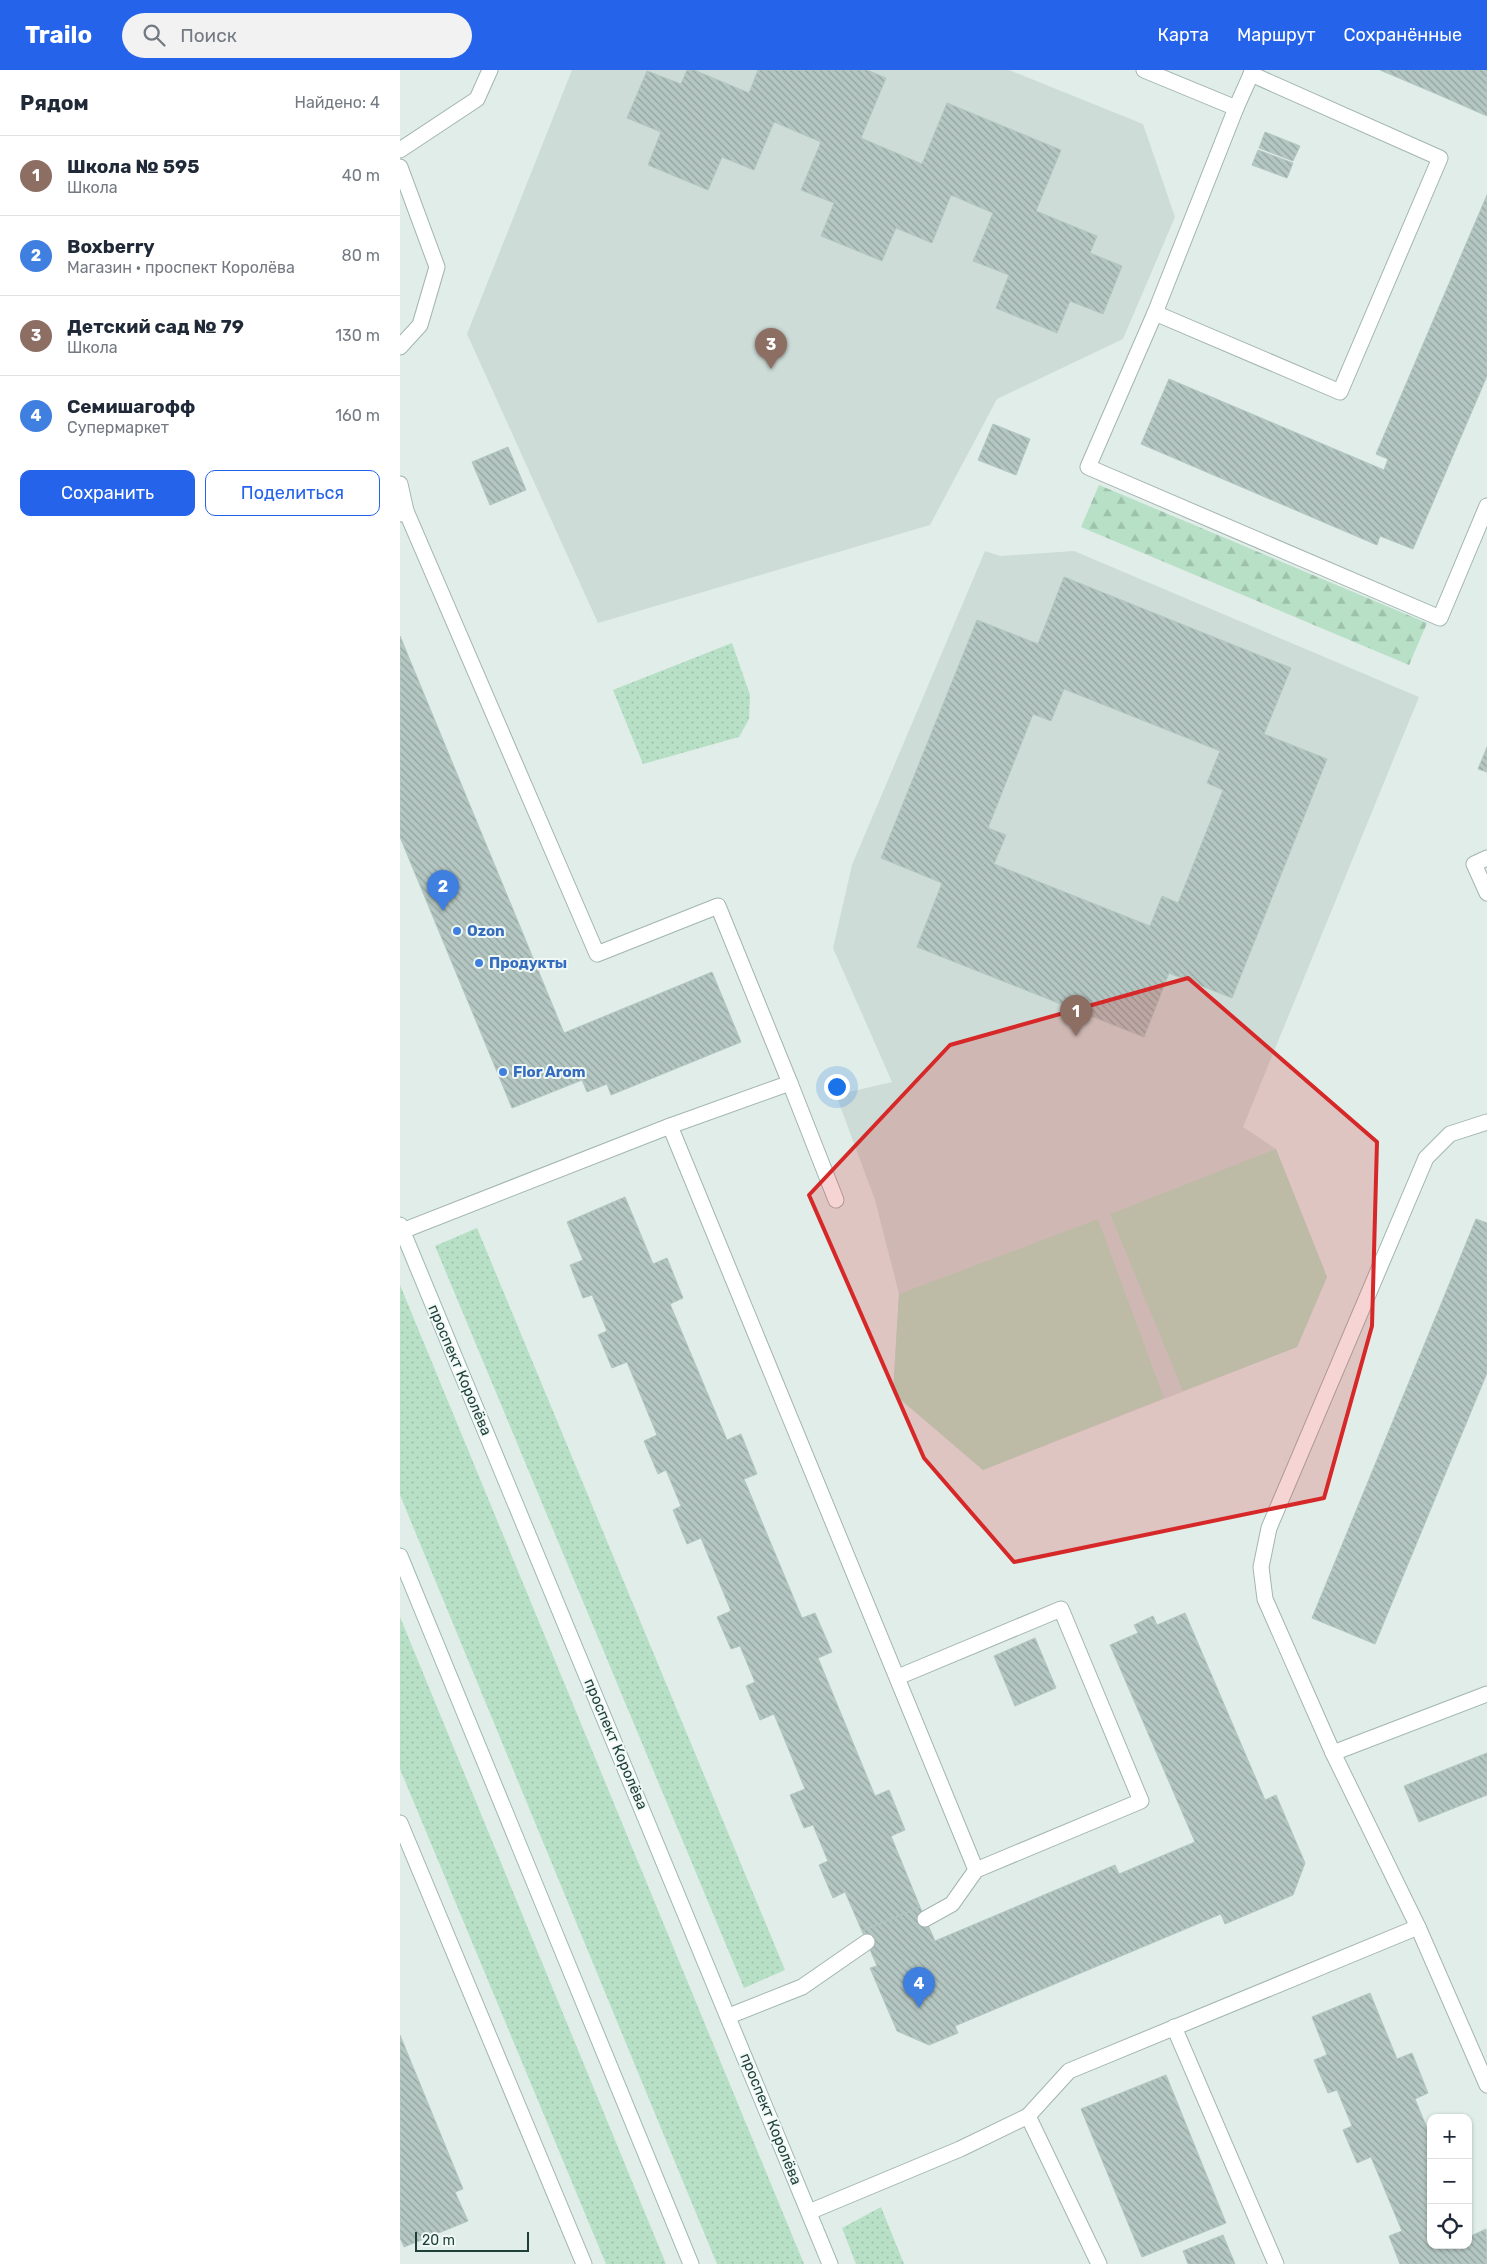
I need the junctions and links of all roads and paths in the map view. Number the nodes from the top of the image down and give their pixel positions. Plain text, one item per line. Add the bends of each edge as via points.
1 (490, 70) edge
2 (1144, 70) edge
3 (1252, 72) edge
4 (1236, 108) junction
5 (400, 150) edge
6 (400, 167) edge
7 (1155, 313) junction
8 (400, 347) edge
9 (400, 484) edge
10 (1487, 506) edge
11 (403, 512) edge
12 (1487, 858) edge
13 (1487, 893) edge
14 (790, 1082) junction
15 (1487, 1122) edge
16 (670, 1126) junction
17 (836, 1200) dead end
18 (401, 1228) edge
19 (400, 1556) edge
20 (898, 1677) junction
21 (1487, 1694) edge
22 (1333, 1753) junction
23 (400, 1823) edge
24 (976, 1870) junction
25 (926, 1919) dead end
26 (1418, 1927) junction
27 (867, 1942) dead end
28 (729, 2016) junction
29 (1174, 2027) junction
30 (1487, 2085) edge
31 (1028, 2116) junction
32 (809, 2212) junction
33 (584, 2264) edge
34 (691, 2264) edge
35 (830, 2264) edge
36 (1099, 2264) edge
37 (1276, 2264) edge

1 - 5 street via 477,99
2 - 4 street
3 - 4 street
3 - 7 street via 1440,158 1340,392
4 - 7 street
6 - 8 street via 437,267 420,325
7 - 10 street via 1088,467 1440,618
9 - 11 street
11 - 14 street via 597,954 718,906
12 - 13 street via 1474,864
14 - 16 street
14 - 17 street
15 - 22 street via 1450,1134 1426,1158 1269,1528 1261,1567 1265,1599
16 - 18 street
16 - 20 street
18 - 28 street, проспект Королёва
19 - 34 street
20 - 24 street
20 - 24 street via 1061,1609 1141,1801
21 - 22 street
22 - 26 street
23 - 33 street
24 - 25 street via 952,1904
26 - 29 street
26 - 30 street
27 - 28 street via 802,1987
28 - 32 street, проспект Королёва
29 - 31 street via 1069,2071
29 - 37 street
31 - 32 street via 960,2149
31 - 36 street
32 - 35 street, проспект Королёва

